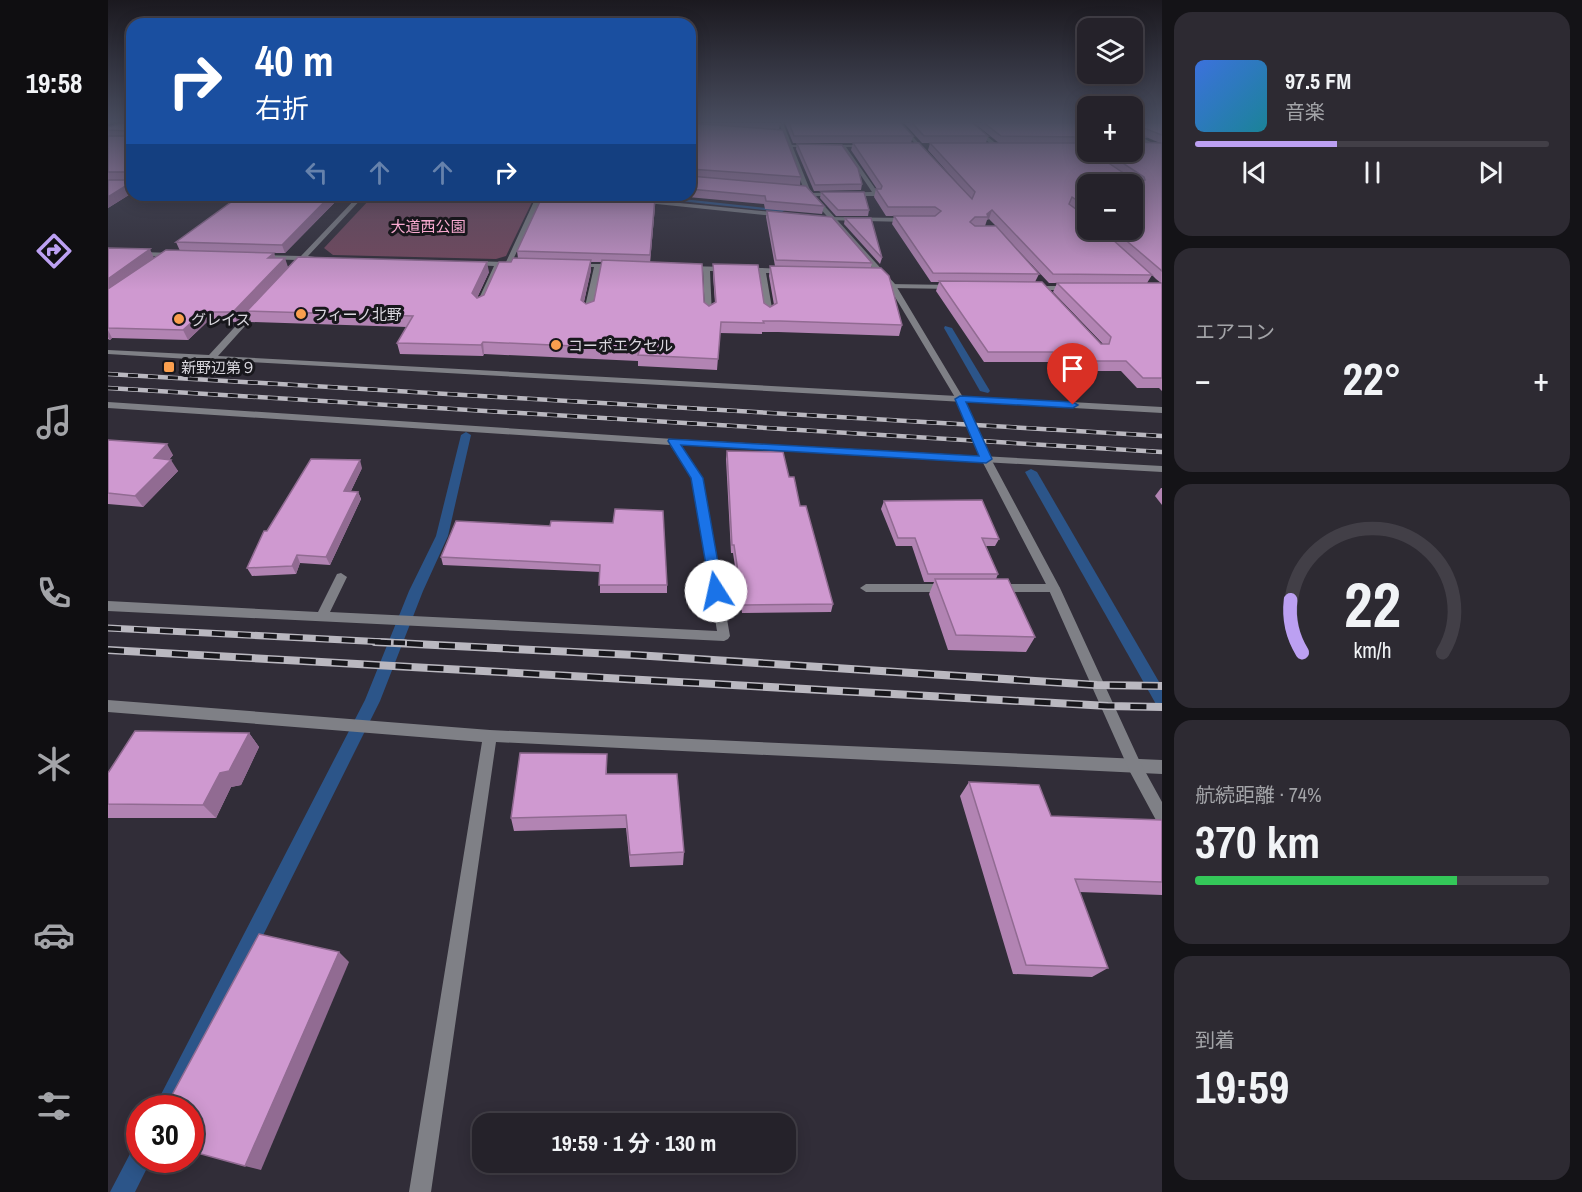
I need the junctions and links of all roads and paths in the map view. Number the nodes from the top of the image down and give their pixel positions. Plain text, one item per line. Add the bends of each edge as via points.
1 (803, 179) edge
2 (865, 179) edge
3 (796, 189) edge
4 (809, 193) junction
5 (356, 201) edge
6 (537, 201) edge
7 (629, 201) edge
8 (790, 216) edge
9 (813, 218) edge
10 (836, 220) junction
11 (911, 220) edge
12 (108, 253) edge
13 (167, 255) junction
14 (178, 255) edge
15 (246, 256) edge
16 (302, 258) junction
17 (325, 259) edge
18 (158, 261) edge
19 (463, 263) edge
20 (498, 264) junction
21 (508, 264) junction
22 (519, 264) edge
23 (564, 265) edge
24 (295, 266) edge
25 (598, 266) junction
26 (622, 266) edge
27 (682, 268) edge
28 (706, 268) junction
29 (762, 270) junction
30 (798, 272) edge
31 (869, 273) edge
32 (881, 274) junction
33 (892, 286) junction
34 (961, 287) edge
35 (1019, 287) edge
36 (1081, 288) edge
37 (265, 300) edge
38 (480, 305) edge
39 (588, 311) edge
40 (709, 314) edge
41 (769, 314) edge
42 (108, 352) edge
43 (212, 358) junction
44 (204, 366) dead end
45 (960, 399) junction
46 (108, 405) edge
47 (1162, 410) edge
48 (673, 441) junction
49 (986, 459) junction
50 (1162, 469) edge
51 (341, 577) dead end
52 (866, 588) dead end
53 (960, 588) edge
54 (984, 588) edge
55 (1054, 588) junction
56 (108, 606) edge
57 (322, 616) junction
58 (108, 706) edge
59 (490, 736) junction
60 (1135, 767) junction
61 (1162, 767) edge
62 (1162, 817) edge
63 (420, 1192) edge

1 - 4 street
2 - 4 street via 876,194
3 - 4 street
4 - 10 street
5 - 16 street
6 - 21 street
7 - 8 street
9 - 10 street
10 - 11 street
10 - 32 street
12 - 13 street
13 - 14 street
13 - 18 street
15 - 16 street
16 - 17 street
16 - 24 street
19 - 20 street
20 - 21 street
20 - 38 street
21 - 22 street
23 - 25 street
25 - 26 street
25 - 39 street
27 - 28 street
28 - 29 street
28 - 40 street
29 - 30 street
29 - 41 street
31 - 32 street
32 - 33 street
33 - 34 street
33 - 45 street
35 - 36 street
37 - 43 street
42 - 43 street
43 - 44 street
43 - 45 street
45 - 47 street
45 - 49 street
46 - 48 street
48 - 49 street
48 - 57 street via 697,478 724,636
49 - 50 street
49 - 55 street
51 - 57 street
52 - 53 street
54 - 55 street
55 - 60 street
56 - 57 street
58 - 59 street
59 - 60 street
59 - 63 street
60 - 61 street
60 - 62 street

